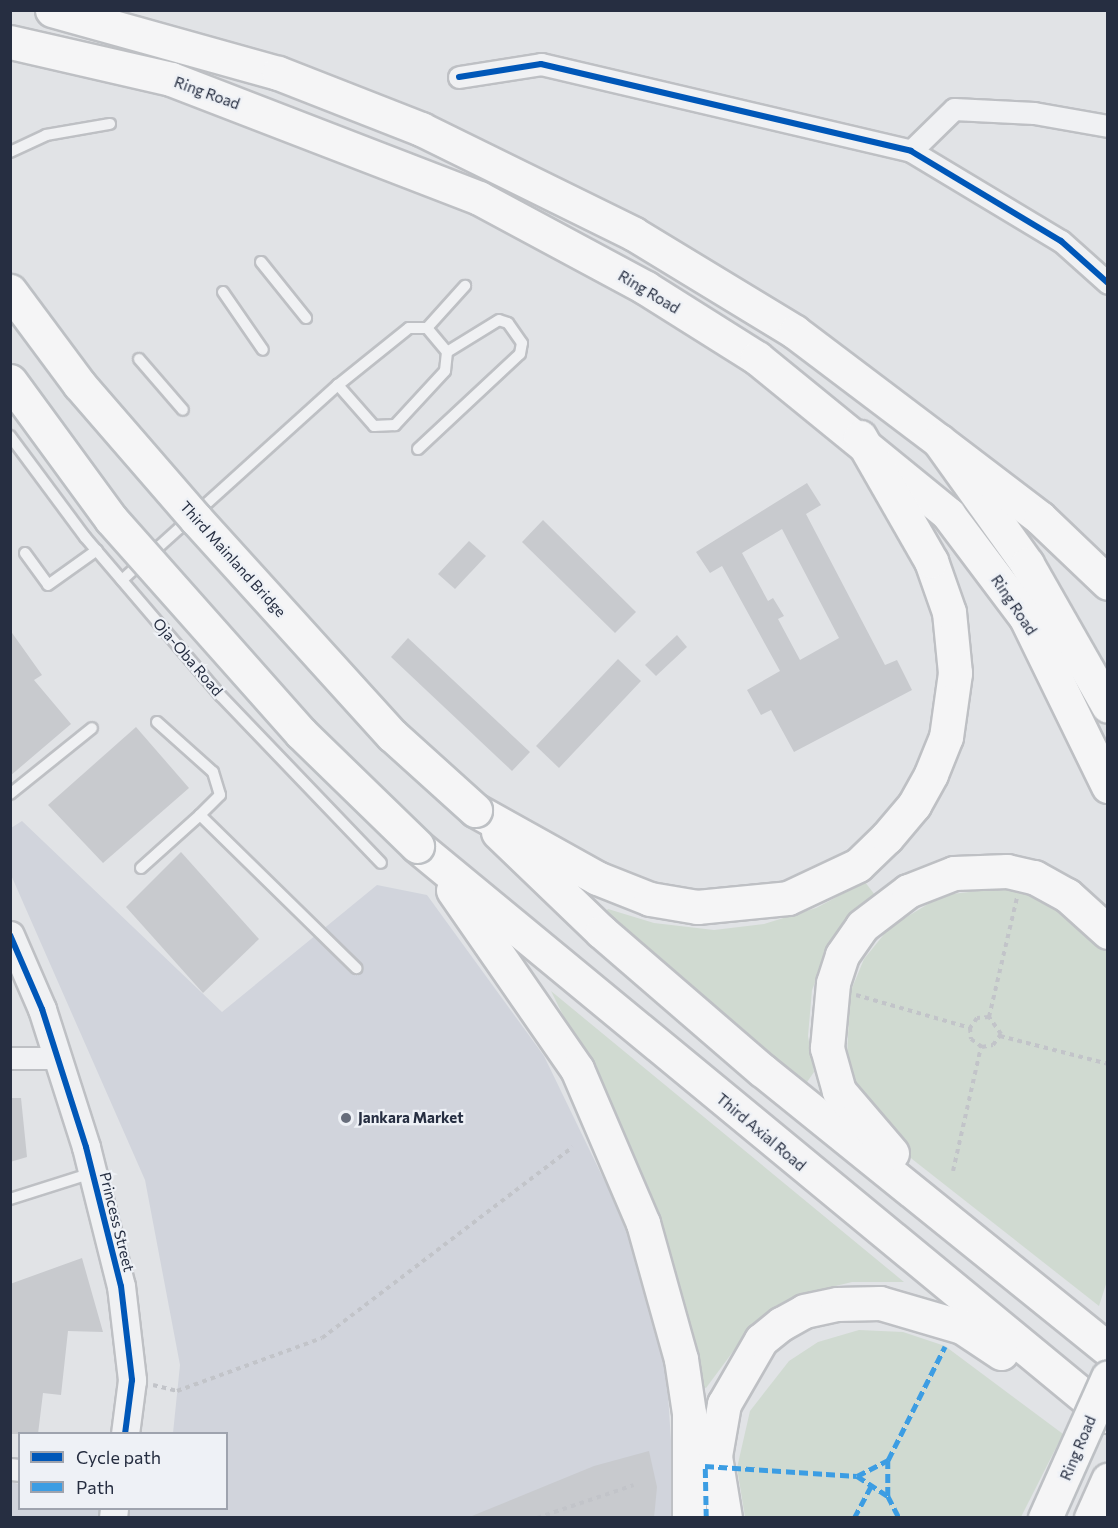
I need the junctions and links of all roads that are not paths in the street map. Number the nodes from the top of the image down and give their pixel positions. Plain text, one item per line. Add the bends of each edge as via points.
1 (52, 10) edge
2 (10, 42) edge
3 (459, 77) dead end
4 (110, 124) dead end
5 (1107, 126) edge
6 (911, 151) junction
7 (10, 152) edge
8 (261, 262) dead end
9 (1107, 283) edge
10 (465, 286) dead end
11 (10, 291) edge
12 (223, 292) dead end
13 (306, 318) dead end
14 (427, 328) junction
15 (262, 350) dead end
16 (447, 352) junction
17 (139, 359) dead end
18 (10, 381) edge
19 (338, 385) junction
20 (183, 410) dead end
21 (10, 436) edge
22 (860, 437) junction
23 (939, 441) junction
24 (418, 449) dead end
25 (96, 550) junction
26 (25, 553) dead end
27 (122, 580) junction
28 (1107, 583) edge
29 (1107, 706) edge
30 (157, 723) dead end
31 (92, 728) dead end
32 (1107, 786) edge
33 (10, 794) edge
34 (475, 810) junction
35 (200, 815) junction
36 (420, 848) junction
37 (381, 863) dead end
38 (141, 868) dead end
39 (1107, 932) edge
40 (10, 936) edge
41 (356, 968) dead end
42 (10, 1058) edge
43 (56, 1058) junction
44 (93, 1173) junction
45 (10, 1199) edge
46 (1101, 1344) edge
47 (1107, 1377) edge
48 (1107, 1416) edge
49 (1107, 1422) edge
50 (125, 1432) edge
51 (1107, 1480) edge
52 (689, 1518) edge
53 (725, 1518) edge
54 (1045, 1518) edge
55 (1091, 1518) edge

1 - 23 main road via 278,73 422,129 543,187 634,234 795,333
2 - 22 main road, Ring Road via 171,80 479,198 646,288 757,358
3 - 6 street via 541,64
4 - 7 lane via 46,135
5 - 6 street via 1034,113 954,109
6 - 9 street via 1061,241
8 - 13 lane
10 - 14 lane
11 - 34 main road, Third Mainland Bridge, bridge via 79,384 196,519 392,735
12 - 15 lane
14 - 16 lane
14 - 19 lane via 409,328
16 - 19 lane via 445,371 395,425 374,426
16 - 24 lane via 499,320 508,323 522,343 520,354
17 - 20 lane
18 - 36 main road, bridge via 111,519 301,734
19 - 27 lane
21 - 25 lane, Oja-Oba Road
22 - 32 main road, Ring Road via 948,514 1026,618
22 - 34 main road via 931,561 949,612 955,673 946,736 935,764 914,805 887,837 858,865 788,898 697,907 650,899 597,879
23 - 28 main road via 1040,518
23 - 29 main road via 1027,564
25 - 26 lane via 48,585
25 - 27 lane, Oja-Oba Road
27 - 37 lane, Oja-Oba Road via 221,696
30 - 35 lane via 213,772 220,795
31 - 33 lane
34 - 46 main road via 602,932 762,1070
35 - 38 lane
35 - 41 lane
36 - 48 main road, Third Axial Road
36 - 52 main road via 577,1068 621,1167 681,1359 689,1413
39 - 46 main road via 1067,895 1034,877 1007,871 954,873 908,891 862,926 842,955 839,1003 827,1048 839,1091 868,1131
40 - 43 street, Princess Street
42 - 43 street
43 - 44 street, Princess Street
44 - 45 lane
44 - 50 street, Princess Street via 121,1286 132,1380
47 - 54 main road, Ring Road, bridge
49 - 53 main road via 962,1327 919,1310 880,1303 804,1311 761,1340 724,1404 715,1456
51 - 55 main road

